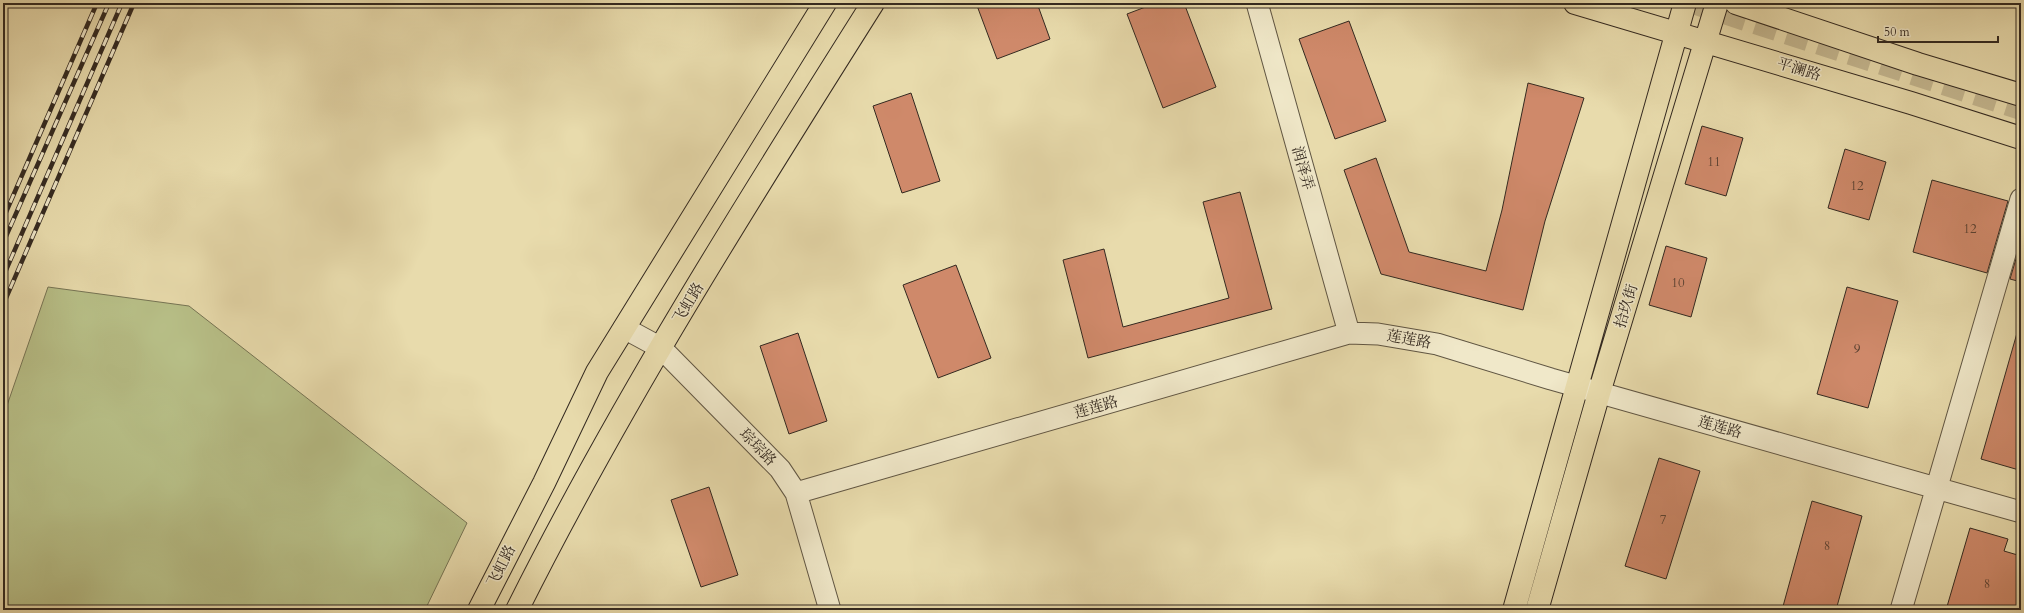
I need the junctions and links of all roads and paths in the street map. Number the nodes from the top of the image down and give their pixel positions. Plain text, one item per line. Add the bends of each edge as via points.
1 (825, 3) edge
2 (873, 3) edge
3 (1256, 3) edge
4 (1575, 3) edge
5 (1685, 3) edge
6 (1717, 3) edge
7 (1736, 3) edge
8 (1676, 33) junction
9 (1705, 41) junction
10 (2021, 95) edge
11 (2021, 138) edge
12 (2021, 199) edge
13 (624, 328) junction
14 (1349, 333) junction
15 (661, 348) junction
16 (1578, 387) junction
17 (1599, 393) junction
18 (1937, 488) junction
19 (796, 493) junction
20 (2021, 512) edge
21 (478, 610) edge
22 (517, 610) edge
23 (830, 610) edge
24 (1514, 610) edge
25 (1537, 610) edge
26 (1901, 610) edge

1 - 13 main road, 飞虹路
2 - 15 main road, 飞虹路
3 - 14 street, 润泽弄
4 - 8 main road, 平澜路
5 - 8 main road, 拾玖街
6 - 9 main road, 拾玖街
7 - 10 main road via 1918,64
8 - 9 main road, 平澜路
8 - 16 main road, 拾玖街
9 - 11 main road, 平澜路
9 - 17 main road, 拾玖街
12 - 18 street
13 - 15 street, 琮琮路
13 - 21 main road, 飞虹路 via 597,372 544,483
14 - 16 street, 莲莲路 via 1378,334 1437,344
14 - 19 street, 莲莲路
15 - 19 street, 琮琮路 via 780,469
15 - 22 main road, 飞虹路 via 544,555
16 - 17 street, 莲莲路
16 - 24 main road, 拾玖街
17 - 18 street, 莲莲路
17 - 25 main road, 拾玖街
18 - 20 street, 莲莲路
18 - 26 street
19 - 23 street, 琮琮路

